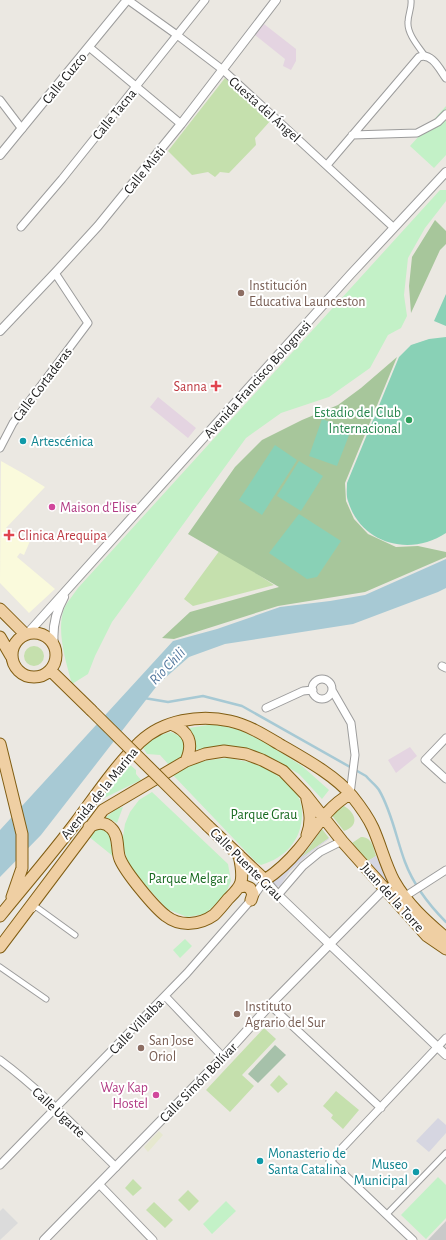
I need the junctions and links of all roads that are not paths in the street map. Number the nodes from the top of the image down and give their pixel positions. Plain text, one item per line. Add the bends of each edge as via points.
1 (127, 0) edge
2 (204, 0) edge
3 (276, 0) edge
4 (411, 0) edge
5 (177, 35) junction
6 (89, 47) junction
7 (425, 56) junction
8 (223, 70) junction
9 (446, 78) edge
10 (136, 87) junction
11 (0, 100) edge
12 (446, 114) edge
13 (181, 124) junction
14 (22, 129) junction
15 (352, 135) junction
16 (0, 155) edge
17 (327, 165) junction
18 (446, 172) edge
19 (21, 227) dead end
20 (393, 227) junction
21 (55, 273) junction
22 (0, 331) edge
23 (0, 448) edge
24 (69, 587) junction
25 (0, 609) edge
26 (27, 634) junction
27 (0, 636) edge
28 (54, 646) junction
29 (11, 656) junction
30 (50, 670) junction
31 (312, 690) junction
32 (332, 690) junction
33 (266, 708) dead end
34 (171, 724) junction
35 (446, 738) edge
36 (0, 744) edge
37 (186, 761) junction
38 (446, 779) edge
39 (305, 794) junction
40 (350, 794) junction
41 (364, 813) joint
42 (323, 816) junction
43 (89, 827) junction
44 (305, 841) junction
45 (342, 841) junction
46 (239, 855) junction
47 (446, 870) edge
48 (264, 880) junction
49 (239, 887) junction
50 (384, 889) junction
51 (278, 895) junction
52 (407, 895) junction
53 (251, 900) junction
54 (1, 916) edge
55 (423, 924) junction
56 (16, 926) junction
57 (75, 935) dead end
58 (446, 938) edge
59 (330, 944) junction
60 (0, 946) edge
61 (446, 949) edge
62 (0, 967) edge
63 (165, 996) junction
64 (46, 999) dead end
65 (270, 1005) junction
66 (446, 1038) edge
67 (438, 1047) junction
68 (446, 1055) edge
69 (223, 1057) junction
70 (0, 1060) edge
71 (57, 1108) junction
72 (381, 1108) junction
73 (446, 1153) edge
74 (0, 1165) edge
75 (116, 1167) junction
76 (99, 1184) junction
77 (387, 1214) junction
78 (44, 1240) edge
79 (154, 1240) edge
80 (413, 1240) edge

1 - 5 street, Cuesta del Ángel
1 - 6 street, Calle Cuzco
2 - 5 street, Calle Tacna
3 - 8 street, Calle Misti
4 - 7 street via 408,27
5 - 8 street, Cuesta del Ángel
5 - 10 street, Calle Tacna
6 - 10 street
6 - 14 street, Calle Cuzco
7 - 9 street via 433,60
7 - 15 street via 415,61
8 - 13 street, Calle Misti
8 - 17 street, Cuesta del Ángel
10 - 13 street
10 - 19 street, Calle Tacna
11 - 14 street
12 - 15 street via 438,122 417,133
13 - 21 street, Calle Misti via 98,226
14 - 16 street, Calle Cuzco
15 - 17 street
17 - 20 street, Cuesta del Ángel
18 - 20 street, Avenida Francisco Bolognesi
20 - 24 street, Avenida Francisco Bolognesi
21 - 22 street, Calle Misti
21 - 23 street, Calle Cortaderas via 88,323 13,423
24 - 26 street, Avenida Francisco Bolognesi
24 - 28 street, Avenida Francisco Bolognesi via 55,616
25 - 26 main road
26 - 28 main road via 37,633 46,636
26 - 29 main road via 16,641
27 - 29 main road
28 - 30 main road via 56,657
29 - 30 main road via 14,666 26,676 41,676
30 - 46 main road, Calle Puente Grau, bridge
31 - 32 street via 315,696 321,699 327,698
31 - 32 street via 316,681 322,679 329,681
31 - 33 street via 303,691
32 - 40 street via 351,723 354,759
34 - 37 main road via 186,734 190,743 190,753
34 - 40 main road, Avenida de la Marina via 191,719 212,718 231,721 249,728 308,761
34 - 54 main road, Avenida de la Marina via 141,741 124,759
35 - 38 street via 425,760
36 - 54 main road via 22,834 22,868 12,898
37 - 39 main road, Avenida de la Marina via 224,751 246,754 283,771
37 - 43 main road, Avenida de la Marina via 107,807
39 - 42 main road, Avenida de la Marina
39 - 44 main road via 310,812 310,826
40 - 41 main road, Avenida de la Marina
40 - 42 main road
41 - 52 main road, Juan del la Torre via 373,828 388,868
42 - 44 main road
42 - 45 main road, Avenida de la Marina
43 - 49 main road via 103,823 112,828 120,859 127,871 160,910 176,922 192,924 208,918 217,912
43 - 56 main road, Avenida de la Marina
44 - 48 main road via 289,860
45 - 50 main road, Juan del la Torre
45 - 51 street via 320,852 303,866
46 - 48 main road, Calle Puente Grau
46 - 49 main road via 242,873
47 - 52 street
48 - 51 street, Calle Puente Grau
48 - 53 street, Calle Villalba
49 - 53 main road via 250,888 253,892
50 - 55 main road, Juan del la Torre
50 - 59 street, Calle Simón Bolívar
51 - 59 street, Calle Puente Grau
52 - 55 main road, Juan del la Torre
53 - 63 street, Calle Villalba
55 - 58 main road, Juan del la Torre
55 - 61 main road, Juan del la Torre via 428,936
56 - 57 street via 35,906
56 - 60 main road, Avenida de la Marina
59 - 65 street, Calle Simón Bolívar
59 - 67 street, Calle Puente Grau
62 - 64 street
63 - 69 street
63 - 71 street, Calle Villalba
65 - 69 street, Calle Simón Bolívar
65 - 72 street
66 - 67 street
67 - 68 street, Calle Puente Grau
67 - 72 street
69 - 75 street, Calle Simón Bolívar
70 - 71 street, Calle Ugarte
71 - 74 street, Calle Villalba
71 - 75 street, Calle Ugarte
72 - 77 street via 330,1161
73 - 77 street
75 - 76 street, Calle Simón Bolívar
76 - 78 street, Calle Simón Bolívar
76 - 79 street
77 - 80 street

